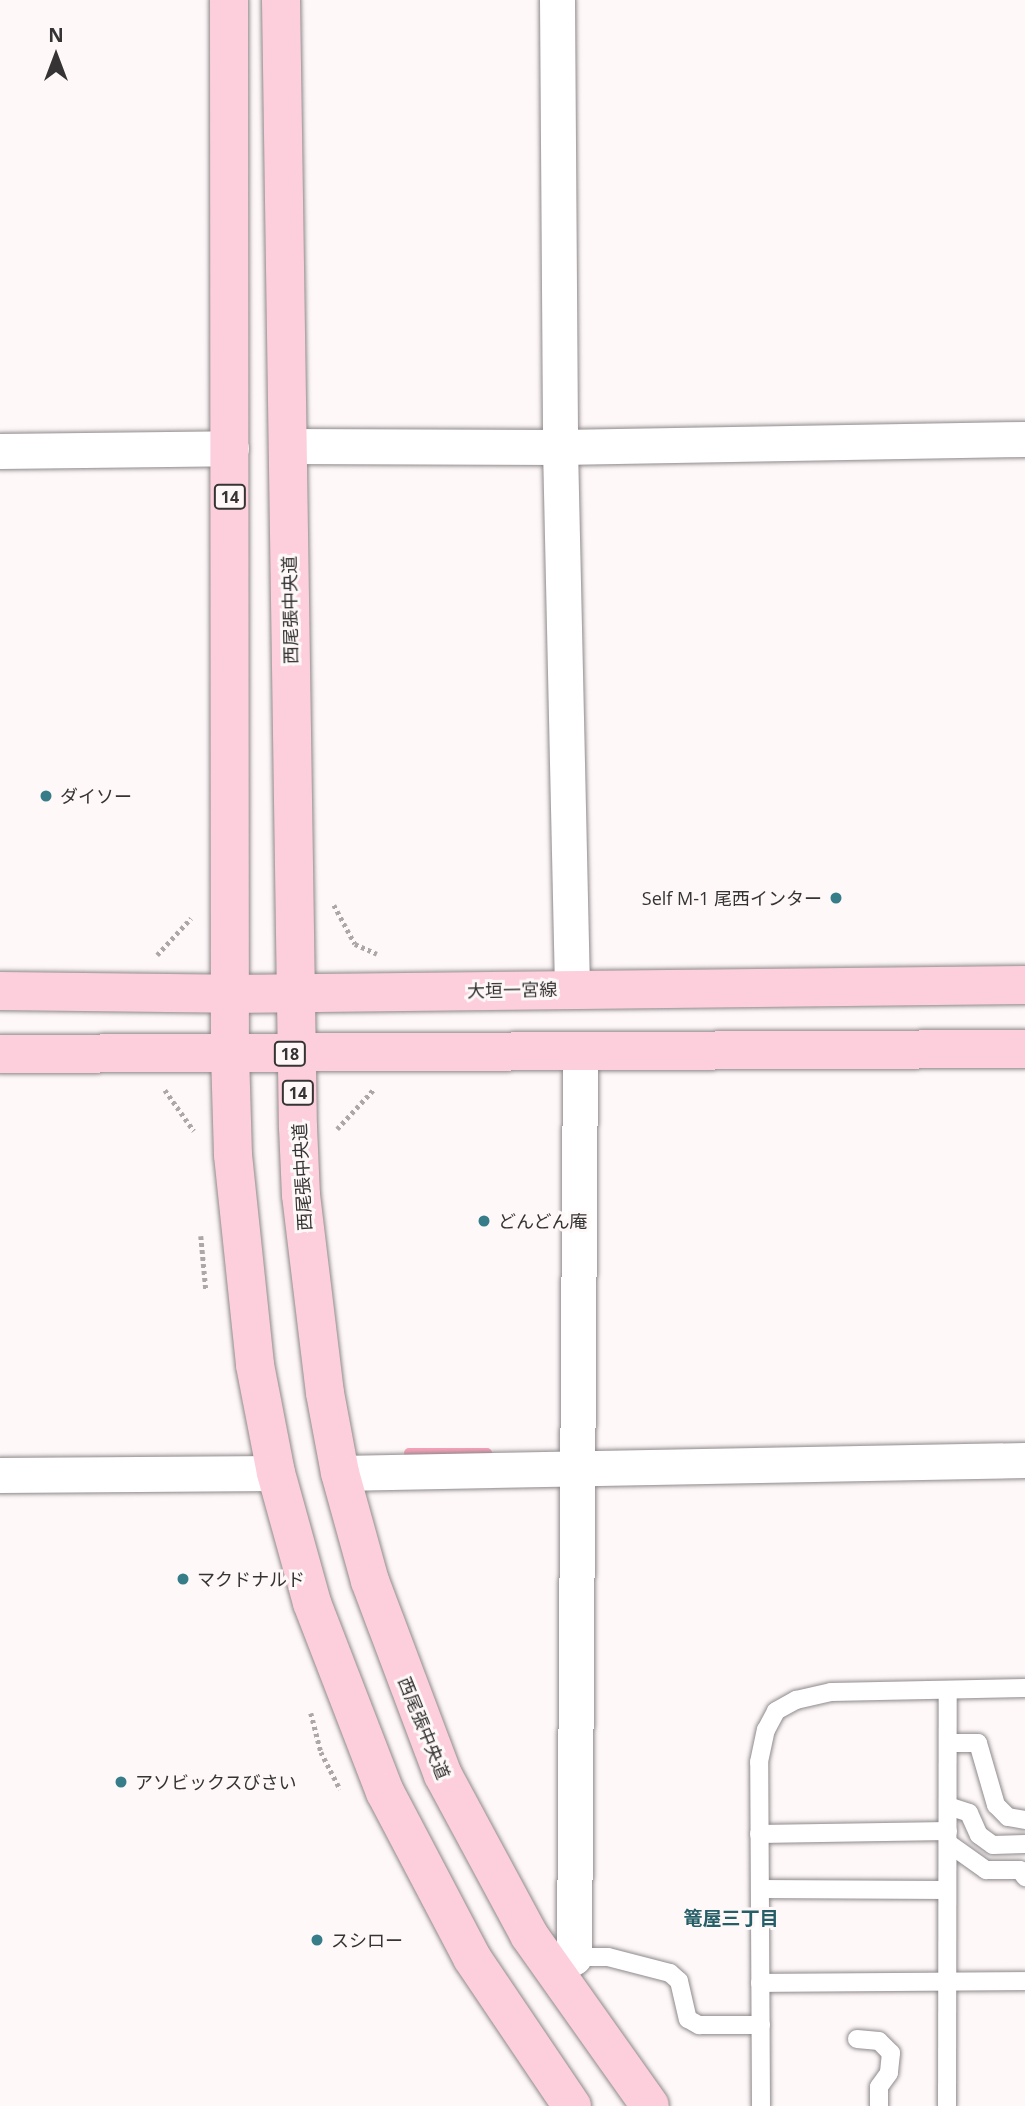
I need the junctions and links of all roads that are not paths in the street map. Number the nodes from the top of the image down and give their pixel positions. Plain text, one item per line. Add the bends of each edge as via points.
1 (229, 0) edge
2 (281, 0) edge
3 (557, 0) edge
4 (1025, 439) edge
5 (286, 446) junction
6 (559, 447) junction
7 (231, 448) junction
8 (0, 451) edge
9 (1025, 985) edge
10 (572, 989) junction
11 (0, 991) edge
12 (297, 993) junction
13 (230, 994) junction
14 (1025, 1049) edge
15 (580, 1050) junction
16 (0, 1054) edge
17 (230, 1054) junction
18 (298, 1054) junction
19 (1025, 1460) edge
20 (580, 1466) junction
21 (276, 1473) junction
22 (340, 1473) junction
23 (0, 1475) edge
24 (1025, 1688) edge
25 (948, 1690) junction
26 (948, 1743) junction
27 (948, 1806) junction
28 (1025, 1820) edge
29 (759, 1834) junction
30 (948, 1837) junction
31 (1025, 1844) edge
32 (1025, 1877) edge
33 (760, 1889) junction
34 (947, 1890) junction
35 (564, 1963) junction
36 (1025, 1981) edge
37 (947, 1982) junction
38 (760, 1983) junction
39 (761, 2025) junction
40 (857, 2039) dead end
41 (572, 2106) edge
42 (650, 2106) edge
43 (761, 2106) edge
44 (879, 2106) edge
45 (947, 2106) edge

1 - 7 main road, 14
2 - 5 main road, 西尾張中央道 / 14
3 - 6 street
4 - 6 street
5 - 6 street
5 - 12 main road, 西尾張中央道 / 14
6 - 10 street
7 - 8 street
7 - 13 main road, 14
9 - 10 main road, 大垣一宮線
10 - 12 main road, 大垣一宮線
11 - 13 main road, 大垣一宮線
12 - 13 main road, 大垣一宮線
12 - 18 main road, 西尾張中央道 / 14
13 - 17 main road, 14
14 - 15 main road, 18
15 - 18 main road, 18
15 - 20 street
16 - 17 main road, 18
17 - 18 main road, 18
17 - 21 main road, 14 via 241,1253 254,1365
18 - 22 main road, 西尾張中央道 / 14 via 301,1195 325,1393
19 - 20 street
20 - 22 street
20 - 35 street
21 - 23 street
21 - 41 main road, 14 via 312,1603 385,1792 472,1958
22 - 35 main road, 西尾張中央道 / 14 via 400,1668 443,1775 484,1858
24 - 25 lane
25 - 26 lane
25 - 29 lane via 831,1692 796,1700 776,1711 759,1762
26 - 27 lane
26 - 28 lane via 978,1743 996,1805 1008,1817
27 - 30 lane
27 - 31 lane via 969,1813 979,1835 993,1845
29 - 30 lane
29 - 33 lane
30 - 32 lane via 986,1870 1020,1870
30 - 34 lane
33 - 34 lane
33 - 38 lane
34 - 37 lane
35 - 39 lane via 608,1957 670,1973 679,1981 688,2019 699,2025
35 - 42 main road, 西尾張中央道 / 14
36 - 37 lane
37 - 38 lane
37 - 45 lane
38 - 39 lane
39 - 43 lane
40 - 44 lane via 879,2041 891,2053 890,2073 879,2087

